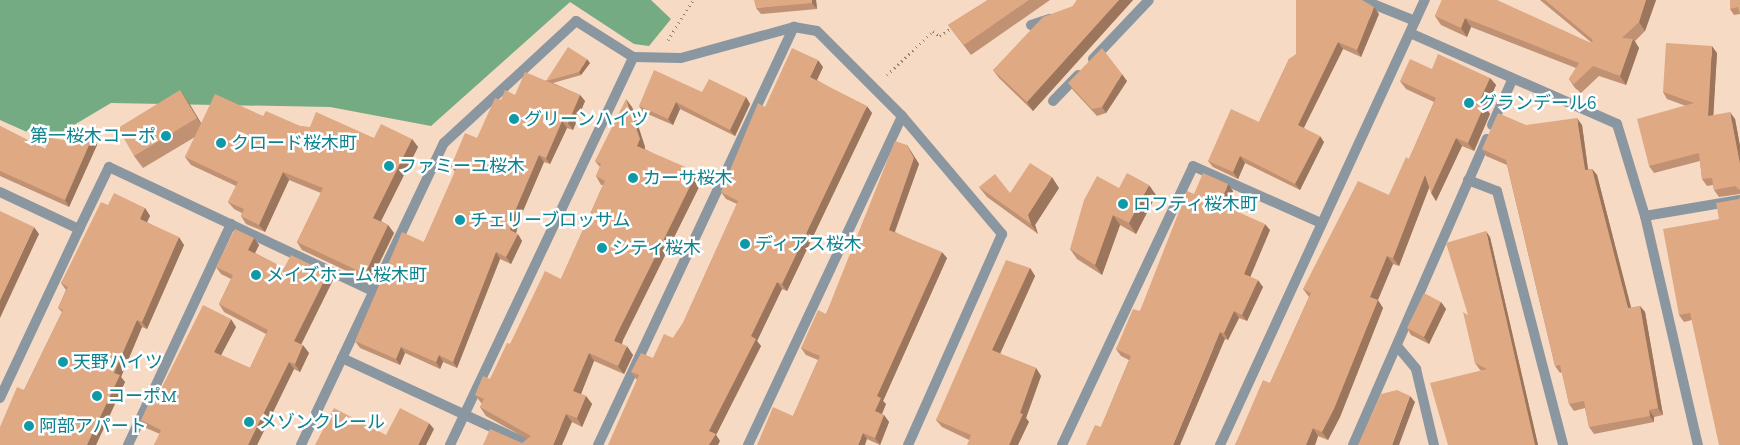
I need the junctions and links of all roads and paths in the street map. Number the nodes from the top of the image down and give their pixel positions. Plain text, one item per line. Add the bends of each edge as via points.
1 (693, 0) edge
2 (1149, 0) edge
3 (1363, 0) edge
4 (1425, 0) edge
5 (1065, 14) edge
6 (962, 21) edge
7 (1415, 21) junction
8 (1031, 25) dead end
9 (794, 27) junction
10 (1410, 33) junction
11 (664, 44) dead end
12 (633, 57) junction
13 (1513, 78) junction
14 (876, 90) junction
15 (1054, 100) dead end
16 (902, 116) junction
17 (1468, 180) junction
18 (0, 192) edge
19 (1740, 200) edge
20 (1645, 216) junction
21 (1321, 223) junction
22 (231, 224) junction
23 (79, 229) junction
24 (373, 291) junction
25 (1396, 346) junction
26 (342, 358) junction
27 (0, 398) edge
28 (465, 414) junction
29 (128, 445) edge
30 (301, 445) edge
31 (450, 445) edge
32 (530, 445) edge
33 (598, 445) edge
34 (748, 445) edge
35 (908, 445) edge
36 (1062, 445) edge
37 (1220, 445) edge
38 (1353, 445) edge
39 (1434, 445) edge
40 (1563, 445) edge
41 (1698, 445) edge

1 - 11 path
2 - 15 street
3 - 7 street
4 - 7 street
5 - 8 street
6 - 14 path via 940,36 933,31 896,64
7 - 10 street
9 - 12 street via 681,58
9 - 14 street via 817,31
9 - 33 street
10 - 13 street
10 - 21 street
12 - 24 street via 576,21 444,143
12 - 28 street
13 - 17 street
13 - 20 street via 1617,124
14 - 16 street
16 - 34 street
16 - 35 street via 1002,234
17 - 25 street
17 - 40 street via 1497,192
18 - 23 street
19 - 20 street
20 - 41 street
21 - 36 street via 1193,166
21 - 37 street
22 - 23 street via 109,167
22 - 24 street
22 - 29 street
23 - 27 street
24 - 26 street
25 - 38 street
25 - 39 street via 1416,369
26 - 28 street
26 - 30 street
28 - 31 street
28 - 32 street

